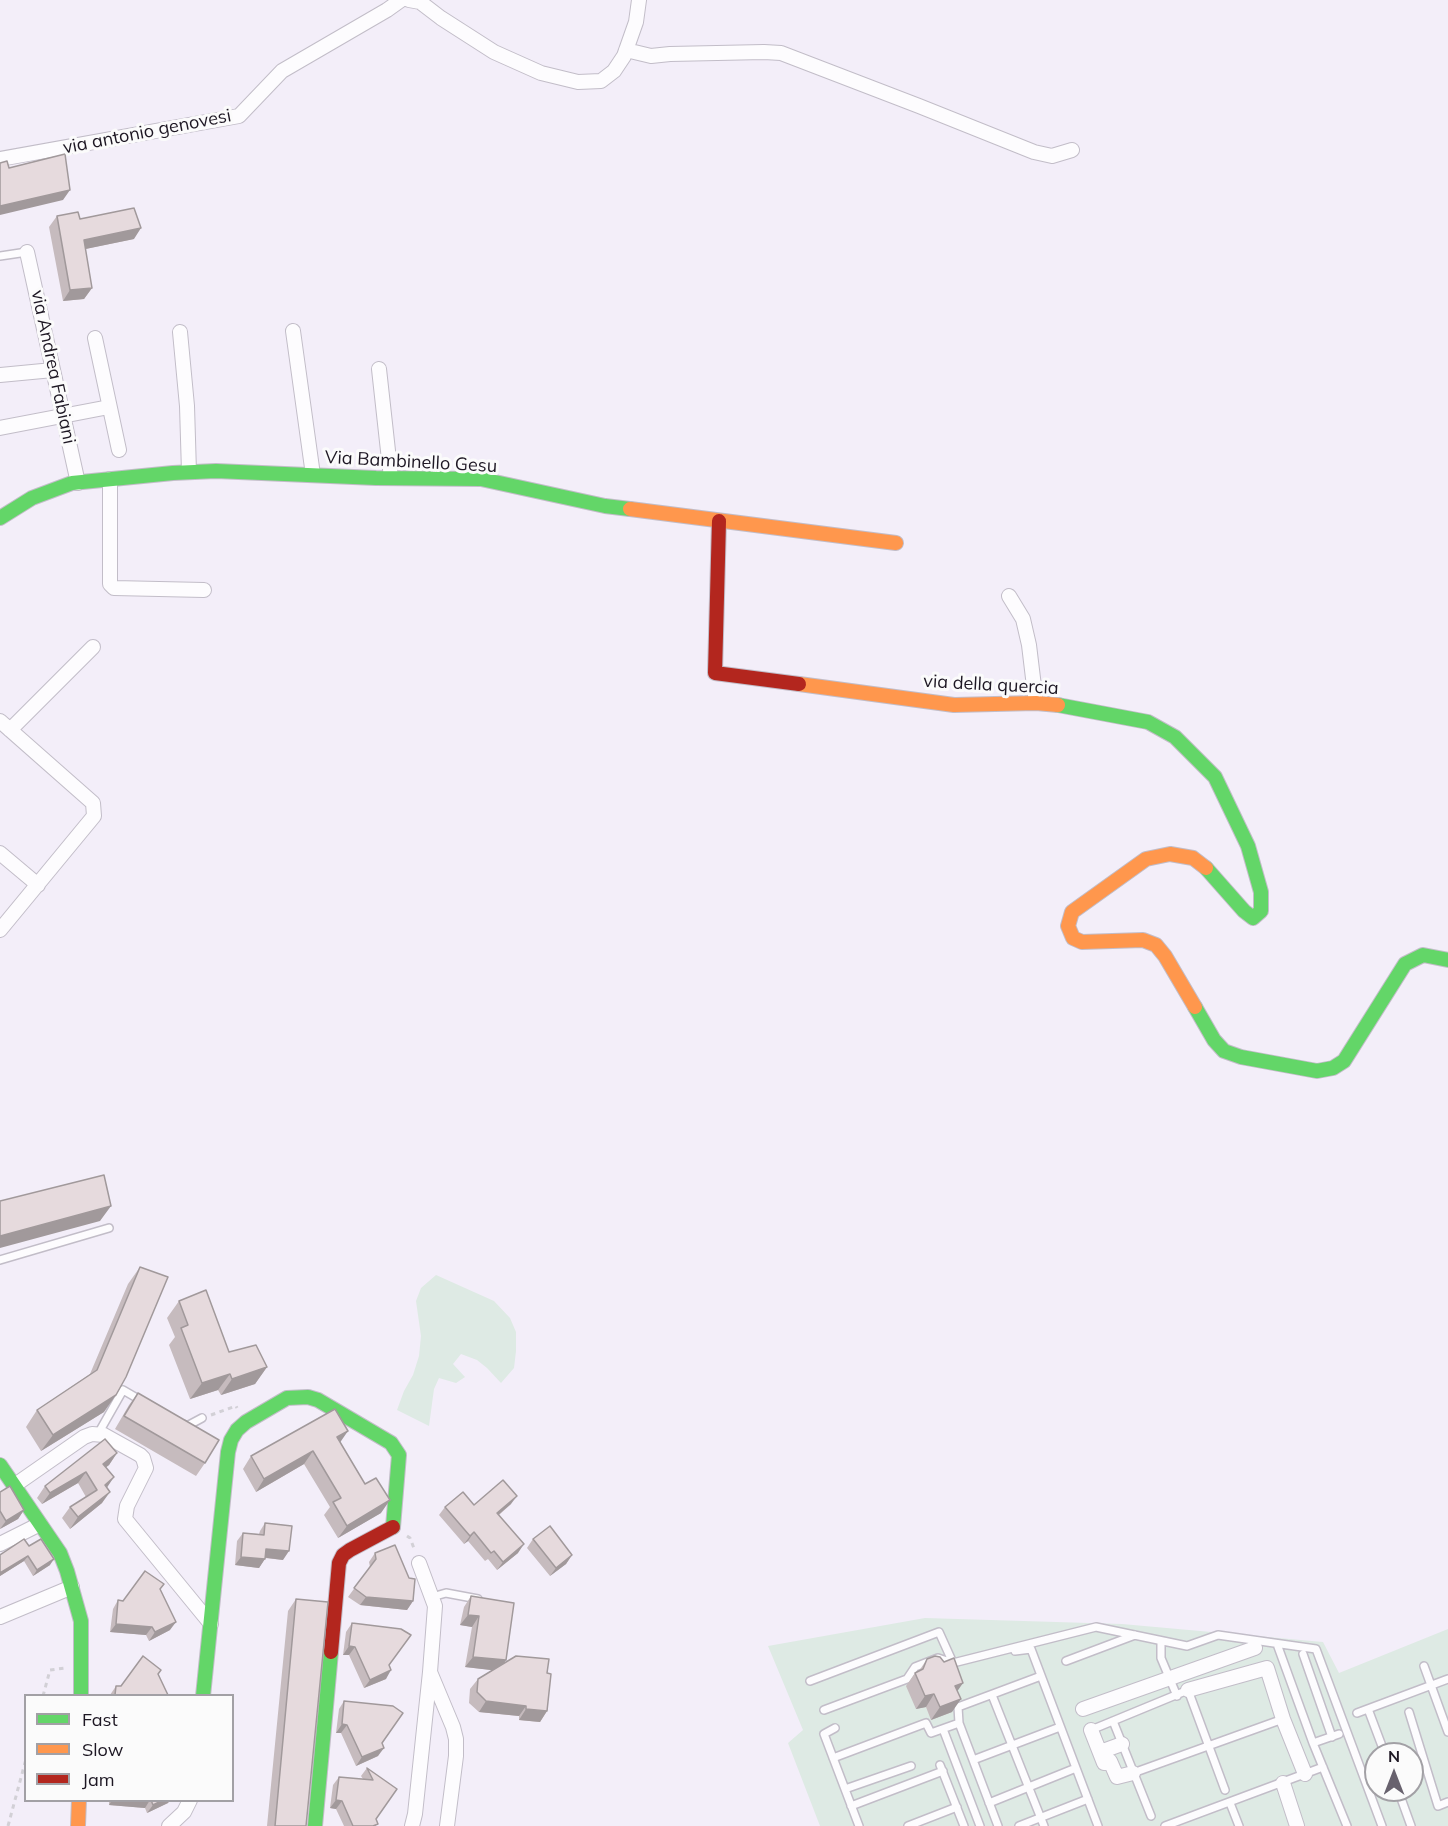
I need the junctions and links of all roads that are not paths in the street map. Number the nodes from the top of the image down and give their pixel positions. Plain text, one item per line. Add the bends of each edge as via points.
1 (401, 0) edge
2 (409, 0) edge
3 (639, 0) edge
4 (626, 50) junction
5 (1072, 150) dead end
6 (0, 159) edge
7 (27, 252) joint
8 (0, 256) edge
9 (293, 331) dead end
10 (180, 332) dead end
11 (95, 338) dead end
12 (379, 369) dead end
13 (53, 370) junction
14 (0, 375) edge
15 (110, 407) junction
16 (63, 416) junction
17 (0, 428) edge
18 (119, 450) dead end
19 (189, 472) junction
20 (313, 475) junction
21 (391, 478) junction
22 (110, 479) junction
23 (78, 483) junction
24 (0, 518) edge
25 (719, 521) junction
26 (896, 543) dead end
27 (204, 590) dead end
28 (1009, 596) dead end
29 (93, 647) dead end
30 (1036, 703) junction
31 (5, 725) edge
32 (0, 853) edge
33 (38, 885) junction
34 (0, 930) edge
35 (1448, 960) edge
36 (109, 1228) dead end
37 (0, 1260) edge
38 (150, 1405) edge
39 (202, 1419) road end
40 (178, 1420) edge
41 (98, 1434) junction
42 (0, 1464) edge
43 (15, 1485) junction
44 (40, 1524) junction
45 (0, 1544) edge
46 (419, 1563) road end
47 (72, 1587) junction
48 (432, 1597) junction
49 (481, 1600) edge
50 (0, 1617) edge
51 (211, 1624) junction
52 (1135, 1635) junction
53 (1161, 1641) junction
54 (1277, 1644) junction
55 (1255, 1648) dead end
56 (989, 1654) junction
57 (1303, 1654) dead end
58 (1066, 1661) dead end
59 (953, 1664) junction
60 (1424, 1666) dead end
61 (430, 1672) junction
62 (1041, 1676) junction
63 (1169, 1678) junction
64 (1448, 1679) edge
65 (810, 1681) dead end
66 (1431, 1685) junction
67 (1182, 1693) junction
68 (81, 1694) edge
69 (203, 1694) edge
70 (992, 1695) junction
71 (1083, 1709) dead end
72 (1368, 1709) junction
73 (824, 1710) dead end
74 (1409, 1712) dead end
75 (1357, 1713) dead end
76 (1283, 1719) junction
77 (1113, 1721) junction
78 (959, 1723) junction
79 (1060, 1726) junction
80 (835, 1728) dead end
81 (943, 1729) junction
82 (1091, 1730) joint
83 (1448, 1732) edge
84 (1380, 1742) edge
85 (1314, 1743) junction
86 (1122, 1744) junction
87 (1012, 1745) junction
88 (1209, 1746) junction
89 (1100, 1752) junction
90 (833, 1758) junction
91 (973, 1760) junction
92 (910, 1766) dead end
93 (1323, 1767) junction
94 (1076, 1768) junction
95 (1133, 1773) junction
96 (1305, 1774) junction
97 (964, 1783) junction
98 (1282, 1783) junction
99 (1029, 1787) junction
100 (844, 1789) junction
101 (950, 1790) junction
102 (1225, 1790) dead end
103 (1088, 1799) junction
104 (79, 1802) edge
105 (189, 1802) edge
106 (1402, 1802) edge
107 (989, 1803) junction
108 (1230, 1803) junction
109 (1448, 1803) edge
110 (851, 1806) junction
111 (957, 1807) junction
112 (1151, 1816) dead end
113 (1040, 1817) junction
114 (78, 1826) edge
115 (169, 1826) edge
116 (315, 1826) edge
117 (412, 1826) edge
118 (447, 1826) edge
119 (859, 1826) edge
120 (908, 1826) edge
121 (963, 1826) edge
122 (980, 1826) edge
123 (998, 1826) edge
124 (1019, 1826) edge
125 (1044, 1826) edge
126 (1098, 1826) edge
127 (1165, 1826) edge
128 (1239, 1826) edge
129 (1297, 1826) edge
130 (1347, 1826) edge
131 (1382, 1826) edge
132 (1411, 1826) edge

1 - 6 street, via antonio genovesi via 282,70 239,116
2 - 4 street via 420,2 494,52 541,73 569,80 602,81 614,71
3 - 4 street
4 - 5 street via 651,56 782,53 1034,152 1052,156
7 - 8 lane
7 - 13 street, via Andrea Fabiani
9 - 20 street
10 - 19 street
11 - 15 street
12 - 21 street
13 - 14 street
13 - 16 street, via Andrea Fabiani
15 - 16 street
15 - 18 street
16 - 17 street
16 - 23 street, via Andrea Fabiani
19 - 20 street, Via Bambinello Gesu
19 - 22 street, Via Bambinello Gesu
20 - 21 street, Via Bambinello Gesu
21 - 25 street, Via Bambinello Gesu via 482,479 605,506
22 - 23 street, Via Bambinello Gesu
22 - 27 street via 110,584 114,588
23 - 24 street, Via Bambinello Gesu via 32,498
25 - 26 street, Via Bambinello Gesu
25 - 30 street, via della quercia via 715,673 954,705
28 - 30 street via 1023,619
29 - 31 street
30 - 35 street, via della quercia via 1148,722 1175,737 1215,777 1248,846 1261,892 1261,911 1253,918 1193,858 1170,854 1146,859 1072,912 1068,926 1073,938 1082,942 1143,940 1156,945 1224,1051 1317,1071 1333,1068 1344,1061 1405,964 1423,955
31 - 33 street via 93,803 94,816
32 - 33 street
33 - 34 street
36 - 37 lane
38 - 41 lane via 123,1390
39 - 40 lane via 187,1426
41 - 43 street via 84,1437
41 - 51 street via 143,1458 146,1468 127,1506 125,1519
42 - 43 street
43 - 44 street
44 - 45 street
44 - 47 street via 60,1553
46 - 48 street
47 - 50 street
47 - 68 street via 81,1621
48 - 49 lane via 446,1593
48 - 61 street via 435,1615
51 - 69 street
51 - 116 street via 228,1452 237,1430 287,1398 308,1396 391,1443 399,1455 393,1527 350,1550 339,1563
52 - 53 lane
52 - 56 lane via 1096,1627
52 - 58 lane
53 - 54 lane via 1187,1646 1218,1635
53 - 63 lane via 1161,1658
54 - 85 lane
54 - 131 lane via 1316,1649
55 - 63 street
56 - 59 lane
56 - 62 lane via 1030,1650
57 - 85 lane via 1335,1735
59 - 65 lane via 939,1632
59 - 73 lane via 938,1658 915,1667 908,1679
60 - 66 lane
61 - 117 street
61 - 118 street via 456,1739
62 - 70 lane
62 - 79 lane
63 - 67 lane
63 - 71 street
64 - 66 lane
66 - 72 lane
66 - 83 lane
67 - 76 street via 1267,1668
67 - 77 lane
67 - 88 lane
70 - 78 lane via 958,1707
70 - 87 lane
72 - 75 lane
72 - 84 lane
74 - 109 lane via 1438,1806
76 - 88 lane
76 - 96 street
77 - 82 lane
77 - 86 lane
78 - 81 lane
78 - 91 lane
79 - 87 lane
79 - 94 lane
80 - 90 lane via 824,1734
81 - 90 lane via 931,1733 926,1723
81 - 97 lane
82 - 89 street
85 - 93 lane
86 - 89 street
86 - 95 lane
87 - 91 lane
87 - 99 lane
88 - 95 lane
88 - 102 lane
89 - 95 street via 1104,1763 1110,1761 1117,1777
90 - 100 lane
91 - 107 lane
92 - 100 lane
93 - 96 lane
93 - 130 lane
94 - 99 lane
94 - 103 lane
95 - 112 lane
96 - 98 lane
97 - 101 lane
97 - 122 lane
98 - 108 lane
98 - 129 street
99 - 107 lane
99 - 113 lane
100 - 110 lane
101 - 110 lane via 941,1768
101 - 111 lane
103 - 113 lane
103 - 126 lane
104 - 114 street
105 - 115 street
106 - 132 lane
107 - 123 lane
108 - 127 lane
108 - 128 lane
110 - 119 lane
111 - 120 lane
111 - 121 lane
113 - 124 lane
113 - 125 lane

